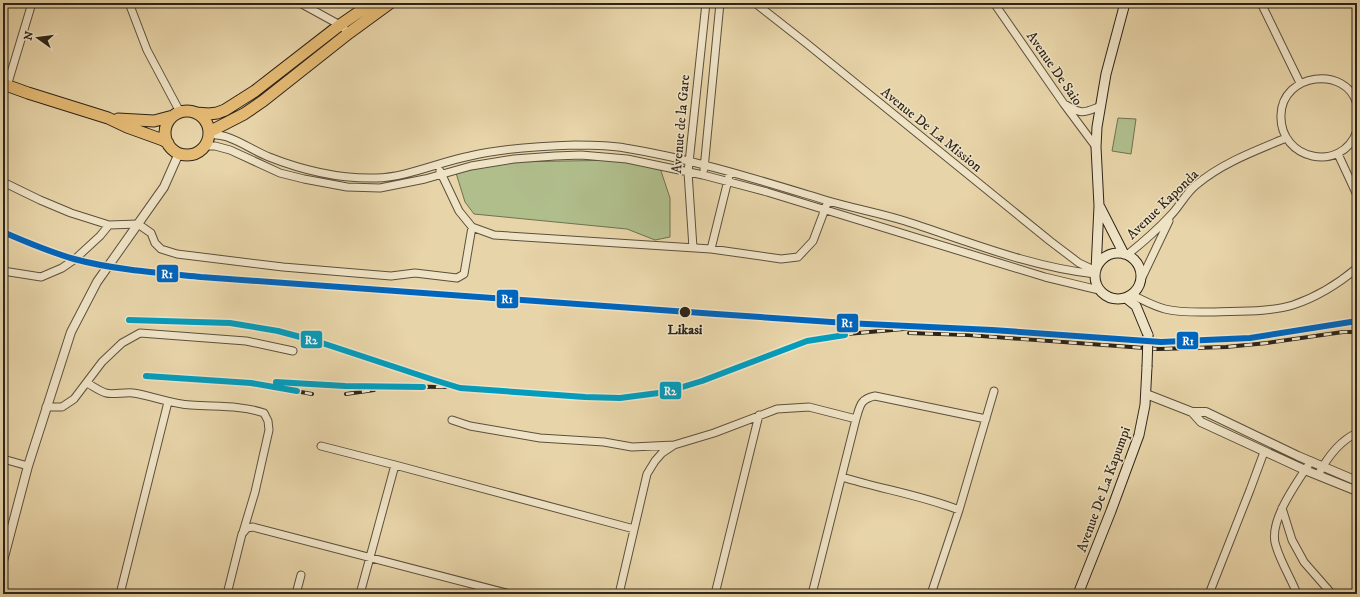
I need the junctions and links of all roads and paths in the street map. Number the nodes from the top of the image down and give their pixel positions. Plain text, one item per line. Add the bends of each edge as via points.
1 (32, 3) edge
2 (129, 3) edge
3 (300, 3) edge
4 (372, 3) edge
5 (390, 3) edge
6 (706, 3) edge
7 (720, 3) edge
8 (755, 3) edge
9 (994, 3) edge
10 (1125, 3) edge
11 (1265, 4) edge
12 (340, 24) junction
13 (349, 33) junction
14 (1300, 83) junction
15 (5, 85) edge
16 (1357, 102) edge
17 (1064, 104) junction
18 (1100, 106) junction
19 (196, 113) junction
20 (176, 114) junction
21 (108, 118) junction
22 (1357, 131) edge
23 (209, 133) junction
24 (1286, 138) junction
25 (168, 143) junction
26 (205, 146) junction
27 (543, 146) junction
28 (1096, 147) junction
29 (179, 153) junction
30 (1338, 154) junction
31 (267, 156) junction
32 (543, 156) junction
33 (689, 161) junction
34 (704, 164) junction
35 (262, 165) junction
36 (438, 165) junction
37 (688, 172) junction
38 (730, 172) junction
39 (441, 174) junction
40 (703, 175) junction
41 (3, 182) edge
42 (728, 183) junction
43 (1357, 194) edge
44 (828, 201) junction
45 (1100, 206) junction
46 (825, 210) junction
47 (1171, 215) junction
48 (138, 224) junction
49 (109, 225) junction
50 (472, 227) junction
51 (693, 248) junction
52 (711, 249) junction
53 (1125, 255) junction
54 (1357, 268) edge
55 (3, 271) edge
56 (1096, 272) junction
57 (1099, 290) junction
58 (1132, 294) junction
59 (293, 351) dead end
60 (87, 383) junction
61 (994, 391) dead end
62 (1146, 394) junction
63 (168, 402) junction
64 (46, 407) junction
65 (1192, 412) junction
66 (759, 415) junction
67 (856, 419) junction
68 (986, 419) junction
69 (452, 420) dead end
70 (1357, 433) edge
71 (674, 445) junction
72 (321, 446) dead end
73 (1264, 452) junction
74 (3, 459) edge
75 (1311, 461) junction
76 (395, 465) junction
77 (28, 466) junction
78 (1322, 466) junction
79 (1305, 470) junction
80 (1318, 475) junction
81 (842, 477) junction
82 (1357, 481) edge
83 (1357, 492) edge
84 (1282, 508) junction
85 (959, 510) junction
86 (634, 529) junction
87 (242, 534) junction
88 (370, 557) junction
89 (3, 561) edge
90 (301, 575) dead end
91 (120, 594) edge
92 (227, 594) edge
93 (296, 594) edge
94 (360, 594) edge
95 (510, 594) edge
96 (619, 594) edge
97 (715, 594) edge
98 (812, 594) edge
99 (931, 594) edge
100 (1078, 594) edge
101 (1208, 594) edge
102 (1297, 594) edge
103 (1332, 594) edge

1 - 15 street
2 - 20 street
3 - 12 street
4 - 12 highway
5 - 13 highway
6 - 33 street, Avenue de la Gare
7 - 34 street
8 - 56 street, Avenue De La Mission via 1050,241 1079,263
9 - 17 street, Avenue De Saio
10 - 18 main road
11 - 14 street
12 - 13 street
12 - 19 highway via 255,91 225,110 217,114
13 - 23 highway via 244,114
14 - 16 street via 1326,78 1338,82 1349,90
14 - 24 street via 1284,102 1281,126
15 - 21 highway
17 - 18 street via 1081,113
17 - 28 street, Avenue De Saio
18 - 28 main road
19 - 20 highway via 188,111
19 - 23 highway via 206,122
20 - 21 highway via 154,121
20 - 25 highway via 167,124
21 - 25 highway
22 - 30 street via 1348,147
23 - 26 highway
23 - 31 street via 229,138
24 - 30 street via 1296,149 1309,156 1323,158
24 - 47 street, Avenue Kaponda via 1234,161 1197,184 1186,194
25 - 29 highway
26 - 29 highway via 193,154
26 - 35 street via 221,147
27 - 32 street
27 - 33 street via 623,147
27 - 36 street via 469,156
28 - 45 main road
29 - 48 street via 164,187
30 - 43 street
31 - 35 street
31 - 36 street via 303,168 347,177 379,178
32 - 37 street via 581,155 627,159
32 - 39 street via 471,166
33 - 34 street
33 - 37 street, Avenue de la Gare
34 - 38 street
34 - 40 street
35 - 39 street via 280,173 347,187 380,188
36 - 39 street
37 - 40 street
37 - 51 street, Avenue de la Gare
38 - 42 street
38 - 44 street
39 - 50 street via 459,211
40 - 42 street
41 - 49 street via 71,213
42 - 46 street
42 - 52 street
44 - 46 street
44 - 56 street via 888,216 1027,260 1072,271
45 - 53 main road
45 - 56 main road
46 - 52 street via 813,241 798,257 781,259
46 - 57 street via 1045,277
47 - 53 street, Avenue Kaponda via 1145,241
47 - 58 street
48 - 49 street
48 - 50 street via 151,233 161,249 177,254 283,267 391,276 415,272 457,278 464,274
48 - 64 street via 97,282 71,332
49 - 55 street via 75,259 42,277
50 - 51 street via 494,235
51 - 52 street
53 - 56 main road via 1107,256 1100,262
53 - 58 main road via 1138,266 1140,273 1140,281
54 - 58 street via 1344,280 1313,297 1292,305 1268,309 1180,311 1153,305
56 - 57 main road
57 - 58 main road via 1114,299
58 - 62 main road, Avenue De La Kapumpi, bridge via 1148,335
59 - 60 street via 246,341 140,333 122,343 102,362
60 - 63 street via 104,393 131,393
60 - 64 street via 74,399 62,407
61 - 68 street
62 - 65 street
62 - 100 main road, Avenue De La Kapumpi via 1139,435 1132,456
63 - 87 street via 189,406 230,406 264,413 270,430
63 - 91 street
64 - 77 street
65 - 73 street via 1201,422
65 - 75 street via 1206,412
66 - 67 street via 777,409 810,407
66 - 71 street
66 - 97 street
67 - 68 street via 861,404 866,398 875,396
67 - 81 street
68 - 85 street
69 - 71 street via 470,426 540,438 632,446
70 - 78 street via 1346,437
71 - 86 street via 662,453 647,474
72 - 76 street
73 - 79 street
73 - 101 street
74 - 77 street
75 - 78 street
75 - 79 street
76 - 86 street
76 - 88 street
77 - 89 street
78 - 80 street
78 - 82 street
79 - 80 street
79 - 84 street
80 - 83 street
81 - 85 street
81 - 98 street
84 - 102 street via 1275,526 1275,545
84 - 103 street via 1292,540 1301,556
85 - 99 street
86 - 96 street
87 - 88 street via 247,528 253,527
87 - 92 street
88 - 94 street
88 - 95 street
90 - 93 street

